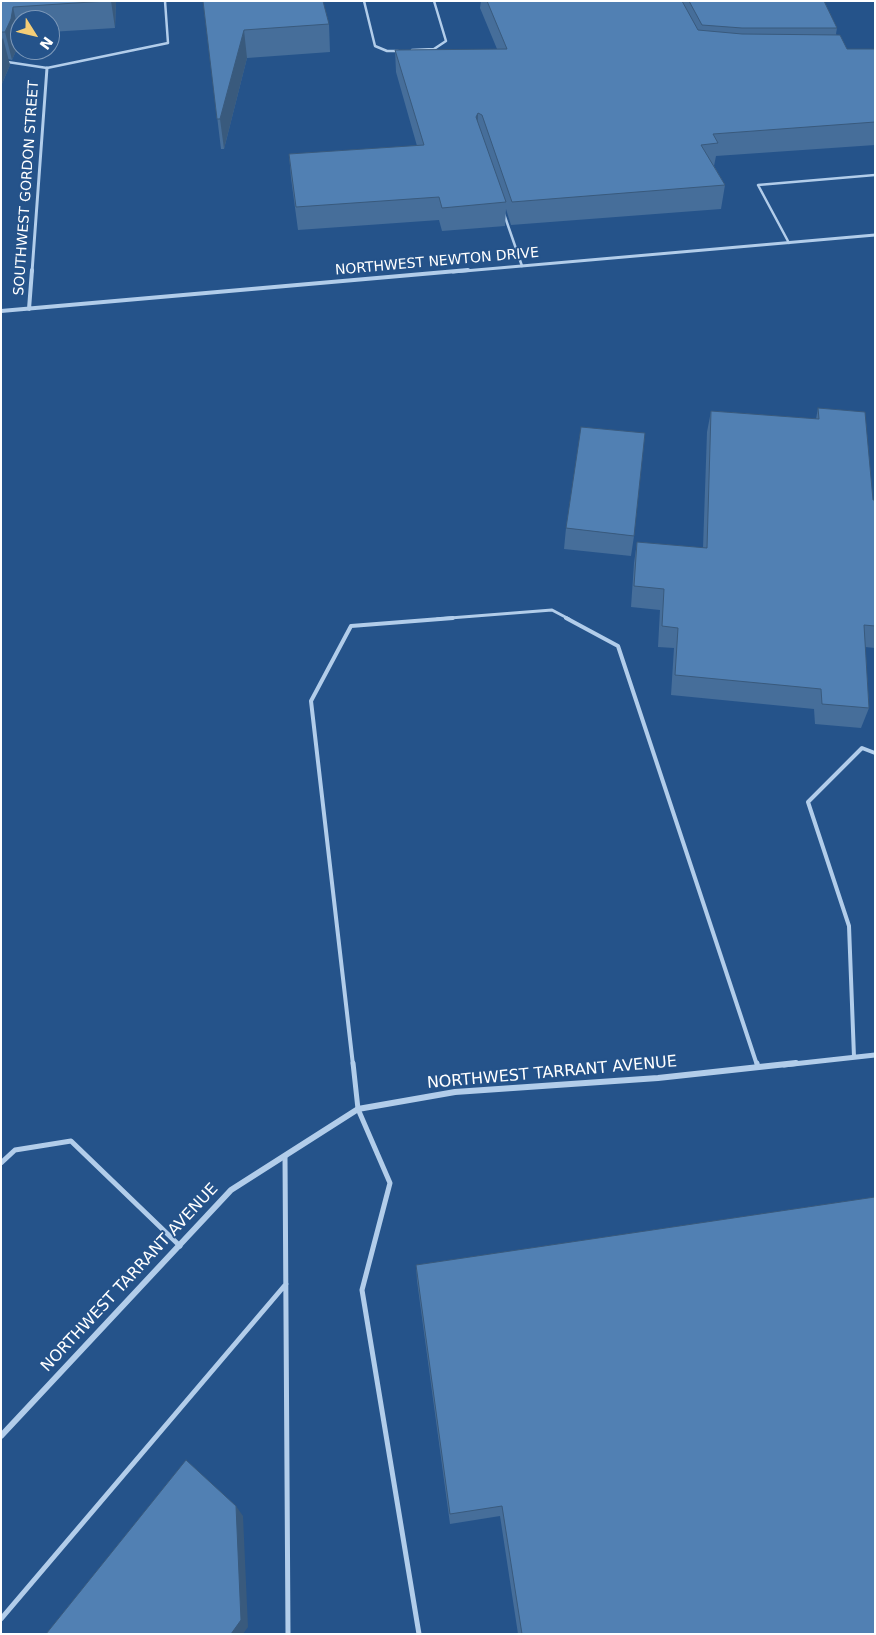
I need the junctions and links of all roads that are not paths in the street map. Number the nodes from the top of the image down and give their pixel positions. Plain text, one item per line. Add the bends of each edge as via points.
1 (165, 1) edge
2 (364, 1) edge
3 (434, 1) edge
4 (1, 61) edge
5 (47, 68) junction
6 (875, 175) edge
7 (503, 212) edge
8 (875, 236) edge
9 (789, 243) junction
10 (522, 266) junction
11 (29, 309) junction
12 (1, 311) edge
13 (875, 753) edge
14 (875, 1055) edge
15 (854, 1057) junction
16 (758, 1067) junction
17 (358, 1109) junction
18 (285, 1156) junction
19 (1, 1163) edge
20 (180, 1246) junction
21 (286, 1284) junction
22 (1, 1436) edge
23 (1, 1619) edge
24 (288, 1634) edge
25 (419, 1634) edge

1 - 5 lane via 168,42
2 - 3 lane via 375,46 388,51 434,49 446,41
4 - 5 lane
5 - 11 street, SOUTHWEST GORDON STREET
6 - 9 lane via 758,185
7 - 10 lane
8 - 9 street, NORTHWEST NEWTON DRIVE
9 - 10 street, NORTHWEST NEWTON DRIVE
10 - 11 street, NORTHWEST NEWTON DRIVE
11 - 12 street, NORTHWEST NEWTON DRIVE
13 - 15 lane via 862,748 808,802 848,926
14 - 15 street, NORTHWEST TARRANT AVENUE
15 - 16 street, NORTHWEST TARRANT AVENUE
16 - 17 street, NORTHWEST TARRANT AVENUE via 658,1078 455,1092
16 - 17 lane via 618,646 552,610 351,626 311,701
17 - 18 street, NORTHWEST TARRANT AVENUE
17 - 25 lane via 390,1183 362,1290
18 - 20 street, NORTHWEST TARRANT AVENUE via 231,1190
18 - 21 lane
19 - 20 lane via 15,1150 71,1141
20 - 22 street, NORTHWEST TARRANT AVENUE
21 - 23 lane
21 - 24 lane

